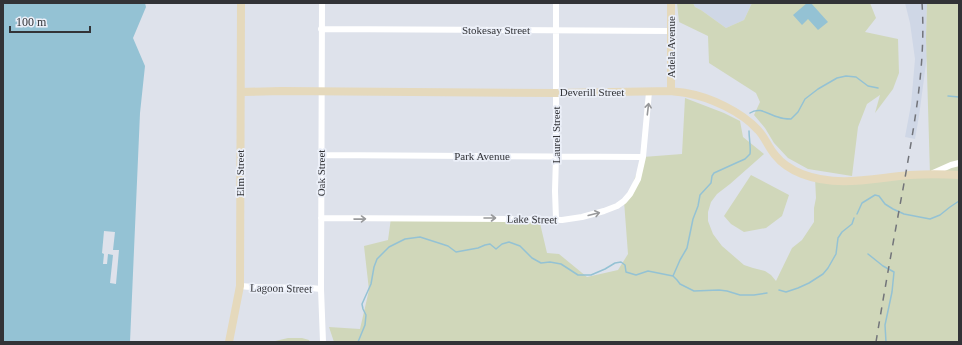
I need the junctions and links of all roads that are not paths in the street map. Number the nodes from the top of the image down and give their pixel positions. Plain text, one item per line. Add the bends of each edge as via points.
1 (241, 3) edge
2 (322, 3) edge
3 (556, 3) edge
4 (671, 3) edge
5 (322, 29) junction
6 (556, 30) junction
7 (670, 31) junction
8 (671, 91) junction
9 (241, 92) junction
10 (322, 92) junction
11 (650, 92) junction
12 (556, 93) junction
13 (321, 155) junction
14 (556, 157) junction
15 (643, 157) junction
16 (959, 163) edge
17 (930, 175) junction
18 (959, 175) edge
19 (321, 218) junction
20 (556, 219) junction
21 (240, 286) junction
22 (322, 289) junction
23 (229, 342) edge
24 (323, 342) edge

1 - 9 main road, Elm Street
2 - 5 street, Oak Street
3 - 6 street, Laurel Street
4 - 7 main road, Adela Avenue
5 - 6 street, Stokesay Street
5 - 10 street, Oak Street
6 - 7 street, Stokesay Street
6 - 12 street, Laurel Street
7 - 8 main road, Adela Avenue
8 - 11 main road, Deverill Street
8 - 17 main road, Deverill Street via 711,100 729,108 750,122 775,155 787,166 815,178 846,181
9 - 10 main road, Deverill Street
9 - 21 main road, Elm Street
10 - 12 main road, Deverill Street
10 - 13 street, Oak Street
11 - 12 main road, Deverill Street
15 -> 11 street, Lake Street
12 - 14 street, Laurel Street
13 - 14 street, Park Avenue
13 - 19 street, Oak Street
14 - 15 street, Park Avenue
14 - 20 street, Laurel Street
20 -> 15 street, Lake Street via 572,219 617,206 630,194 638,179
16 - 17 street
17 - 18 main road, Deverill Street
19 -> 20 street, Lake Street
19 - 22 street, Oak Street
21 - 22 street, Lagoon Street
21 - 23 main road, Elm Street
22 - 24 street, Oak Street

